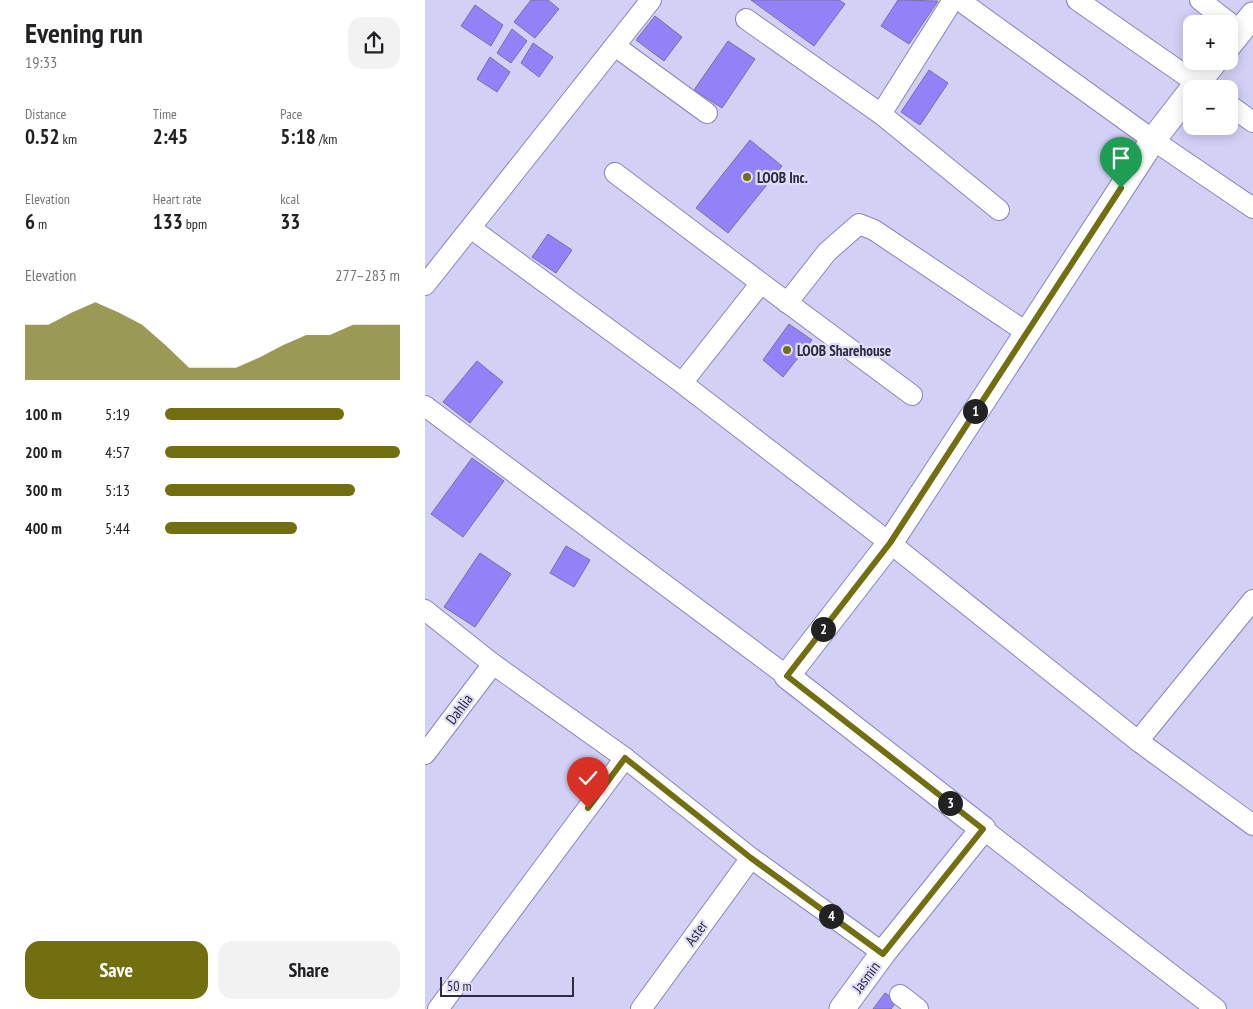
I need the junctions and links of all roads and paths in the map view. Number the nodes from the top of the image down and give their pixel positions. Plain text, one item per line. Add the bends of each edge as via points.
1 (651, 0) edge
2 (953, 0) edge
3 (959, 0) edge
4 (1077, 0) edge
5 (1200, 0) edge
6 (746, 19) dead end
7 (1241, 30) edge
8 (615, 46) junction
9 (1186, 80) edge
10 (1183, 105) edge
11 (1238, 111) edge
12 (707, 113) dead end
13 (881, 114) junction
14 (1253, 122) edge
15 (1153, 140) junction
16 (615, 173) dead end
17 (1253, 208) edge
18 (999, 210) dead end
19 (472, 229) junction
20 (761, 283) junction
21 (425, 285) edge
22 (787, 303) junction
23 (1026, 332) junction
24 (682, 383) junction
25 (913, 395) dead end
26 (425, 406) edge
27 (890, 543) junction
28 (1253, 600) edge
29 (425, 610) edge
30 (493, 664) junction
31 (787, 676) junction
32 (1138, 741) junction
33 (425, 754) edge
34 (625, 758) junction
35 (1253, 825) edge
36 (983, 829) junction
37 (751, 858) junction
38 (883, 954) junction
39 (900, 995) dead end
40 (438, 1009) edge
41 (641, 1009) edge
42 (842, 1009) edge
43 (918, 1009) edge
44 (1216, 1009) edge

1 - 8 street
2 - 13 street
3 - 15 street
4 - 9 street
5 - 7 street
6 - 13 street
8 - 12 street
8 - 19 street
10 - 15 street
11 - 14 street
13 - 18 street
15 - 17 street
15 - 23 street
16 - 20 street
19 - 21 street
19 - 24 street
20 - 22 street
20 - 24 street
22 - 23 street via 827,252 859,224 874,230
22 - 25 street
23 - 27 street
24 - 27 street
26 - 31 street
27 - 31 street
27 - 32 street
28 - 32 street
29 - 30 street
30 - 33 street, Dahlia
30 - 34 street
31 - 36 street
32 - 35 street
34 - 37 street
34 - 40 street
36 - 38 street, Jasmin
36 - 44 street
37 - 38 street
37 - 41 street, Aster
38 - 42 street, Jasmin
39 - 43 street

